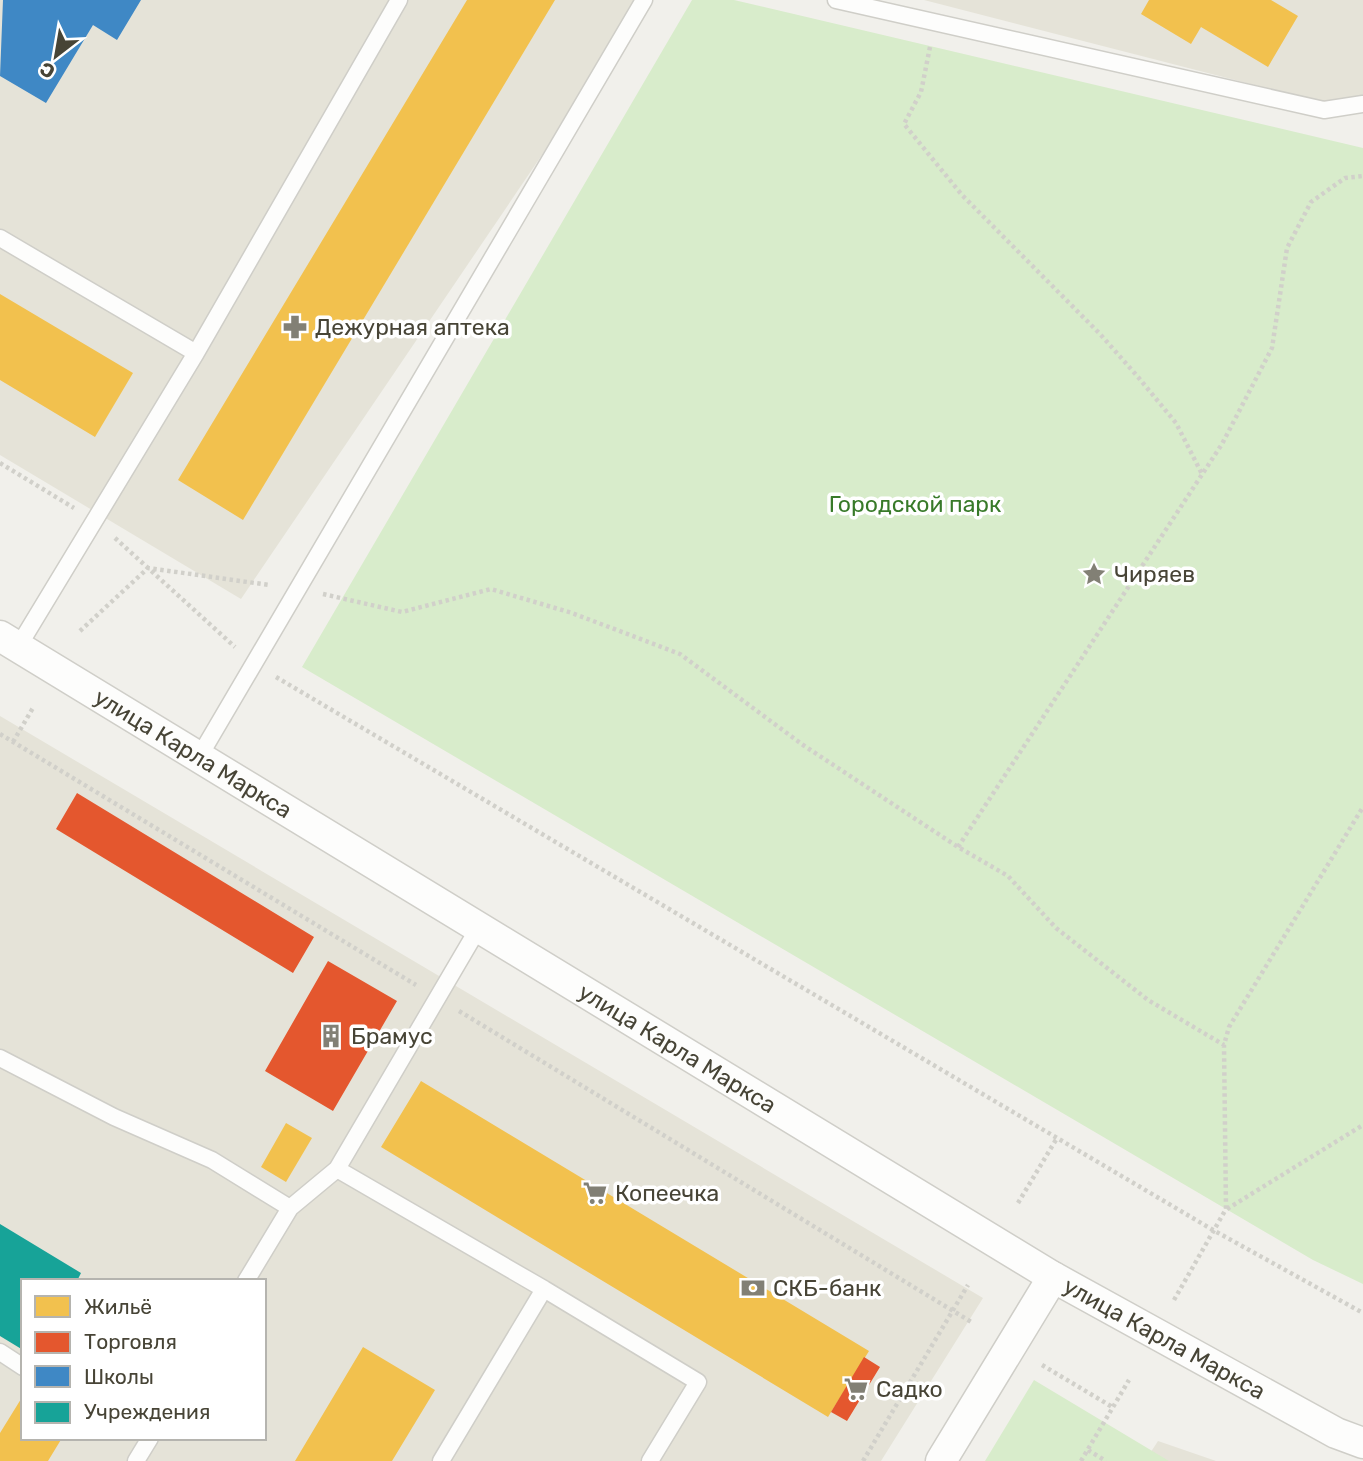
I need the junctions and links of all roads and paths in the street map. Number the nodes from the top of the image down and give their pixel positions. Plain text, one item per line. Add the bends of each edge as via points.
1 (399, 0) edge
2 (644, 0) edge
3 (836, 0) edge
4 (935, 22) junction
5 (1363, 104) edge
6 (1363, 176) edge
7 (0, 238) edge
8 (196, 353) junction
9 (0, 463) edge
10 (1202, 474) junction
11 (95, 520) junction
12 (148, 568) junction
13 (298, 589) junction
14 (80, 631) dead end
15 (9, 642) edge
16 (254, 664) junction
17 (34, 706) dead end
18 (0, 734) edge
19 (13, 741) junction
20 (199, 757) junction
21 (1363, 807) edge
22 (958, 847) junction
23 (478, 927) junction
24 (437, 998) junction
25 (1224, 1045) junction
26 (0, 1058) edge
27 (1363, 1125) edge
28 (1057, 1138) junction
29 (337, 1169) junction
30 (1018, 1203) dead end
31 (290, 1208) junction
32 (1226, 1209) junction
33 (1213, 1230) junction
34 (1053, 1277) junction
35 (247, 1279) edge
36 (968, 1285) dead end
37 (544, 1289) junction
38 (1174, 1300) dead end
39 (953, 1311) junction
40 (1363, 1312) edge
41 (973, 1323) dead end
42 (0, 1352) edge
43 (1042, 1365) dead end
44 (21, 1366) edge
45 (1129, 1380) dead end
46 (1114, 1408) junction
47 (1363, 1443) edge
48 (1088, 1450) junction
49 (441, 1461) edge
50 (650, 1461) edge
51 (863, 1461) edge
52 (941, 1461) edge
53 (1081, 1461) edge
54 (1106, 1461) edge

1 - 8 lane
2 - 13 lane
3 - 4 lane
4 - 5 lane via 1324,110
4 - 10 path via 921,92 904,124 962,195 1138,377 1176,423
6 - 10 path via 1345,178 1311,202 1287,248 1272,348
7 - 8 lane
8 - 11 lane
9 - 11 path
10 - 22 path
11 - 12 path
11 - 15 lane
12 - 13 path
12 - 14 path
12 - 16 path
13 - 16 lane
13 - 22 path via 402,612 491,589 572,612 680,654 803,745
15 - 20 street, улица Карла Маркса
16 - 20 lane
16 - 28 path
17 - 19 path
18 - 19 path
19 - 24 path
20 - 23 street, улица Карла Маркса
21 - 25 path via 1230,1027
22 - 25 path via 1008,876 1056,928 1148,1000
23 - 24 lane
23 - 34 street, улица Карла Маркса
24 - 29 lane
24 - 39 path
25 - 32 path
26 - 31 lane via 114,1117 212,1160
27 - 32 path
28 - 30 path
28 - 33 path
29 - 31 lane
29 - 37 lane
31 - 35 lane
32 - 33 path
33 - 38 path
33 - 40 path
34 - 47 street, улица Карла Маркса via 1336,1433
34 - 52 street
36 - 39 path
37 - 49 lane
37 - 50 lane via 698,1382
39 - 41 path
39 - 51 path
42 - 44 lane
43 - 46 path
45 - 46 path
46 - 48 path
48 - 53 path
48 - 54 path

